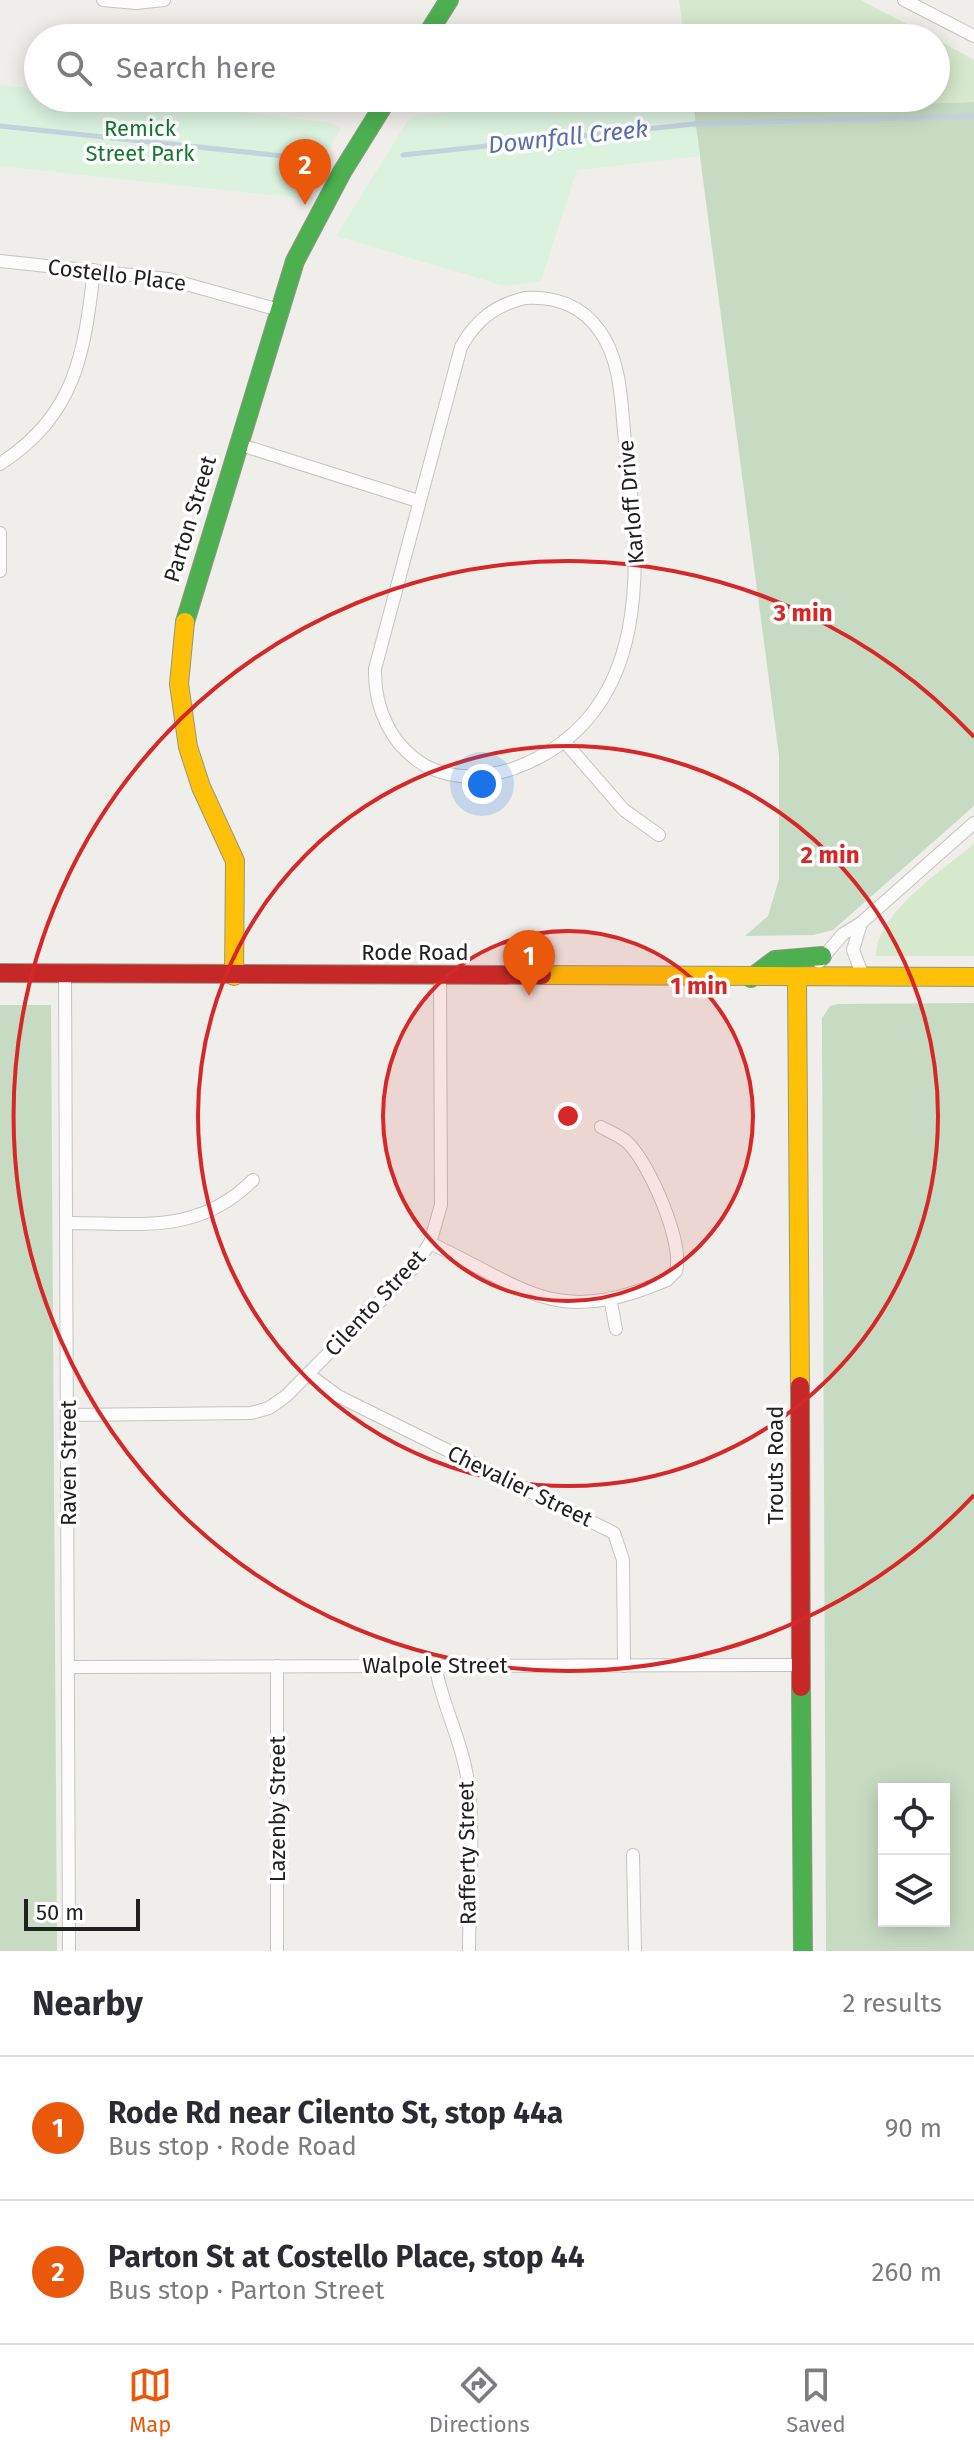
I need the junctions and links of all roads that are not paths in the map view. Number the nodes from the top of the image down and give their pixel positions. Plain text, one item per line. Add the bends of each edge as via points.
1 (103, 0) edge
2 (164, 0) edge
3 (449, 0) edge
4 (904, 0) edge
5 (434, 24) edge
6 (974, 36) edge
7 (380, 112) edge
8 (0, 261) edge
9 (94, 270) junction
10 (279, 310) junction
11 (238, 444) junction
12 (0, 464) edge
13 (418, 501) junction
14 (0, 533) edge
15 (0, 571) edge
16 (564, 741) junction
17 (974, 823) edge
18 (659, 835) dead end
19 (861, 923) junction
20 (822, 956) junction
21 (0, 973) edge
22 (65, 974) junction
23 (440, 975) junction
24 (234, 976) junction
25 (974, 977) edge
26 (751, 978) junction
27 (806, 979) junction
28 (864, 979) junction
29 (601, 1127) dead end
30 (253, 1180) dead end
31 (68, 1223) junction
32 (430, 1243) junction
33 (610, 1298) junction
34 (616, 1329) dead end
35 (308, 1374) junction
36 (68, 1415) junction
37 (435, 1664) junction
38 (800, 1665) junction
39 (277, 1666) junction
40 (624, 1666) junction
41 (69, 1667) junction
42 (633, 1855) dead end
43 (69, 1951) edge
44 (277, 1951) edge
45 (469, 1951) edge
46 (635, 1951) edge
47 (803, 1951) edge

1 - 2 street
3 - 5 street
4 - 6 street
7 - 10 street, Parton Street via 310,231
8 - 9 street, Costello Place
9 - 10 street, Costello Place via 180,281
9 - 12 street via 84,347 68,393 44,429
10 - 11 street, Parton Street
11 - 13 street
11 - 24 street, Parton Street via 190,602 179,684 193,766 235,861
13 - 16 street, Karloff Drive via 375,669 385,723 414,758 457,776 503,772
13 - 16 street, Karloff Drive via 456,364 477,323 501,305 525,298 563,302 587,316 605,339 615,366 638,564 630,626 615,674 594,710
14 - 15 street
16 - 18 street via 624,810
17 - 19 street, Trouts Road
19 - 20 street, Trouts Road
19 - 28 street via 853,950
20 - 26 street via 775,960
20 - 27 street, Trouts Road
21 - 22 street, Rode Road
22 - 24 street, Rode Road
22 - 31 street, Raven Street
23 - 24 street, Rode Road
23 - 26 street, Rode Road
23 - 32 street, Cilento Street via 441,1205
25 - 28 street, Rode Road
26 - 27 street, Rode Road
27 - 28 street, Rode Road
27 - 38 street, Trouts Road
29 - 33 street via 629,1144 645,1167 678,1259 667,1280
30 - 31 street via 219,1209 194,1219
31 - 36 street, Raven Street
32 - 33 street via 551,1301 580,1304
32 - 35 street, Cilento Street via 413,1268
33 - 34 street
35 - 36 street, Cilento Street via 279,1402 251,1413
35 - 40 street, Chevalier Street via 338,1396 614,1533 623,1560
36 - 41 street, Raven Street
37 - 39 street, Walpole Street
37 - 40 street, Walpole Street
37 - 45 street, Rafferty Street via 468,1784
38 - 40 street, Walpole Street
38 - 47 street, Trouts Road
39 - 41 street, Walpole Street
39 - 44 street, Lazenby Street
41 - 43 street, Raven Street
42 - 46 street

